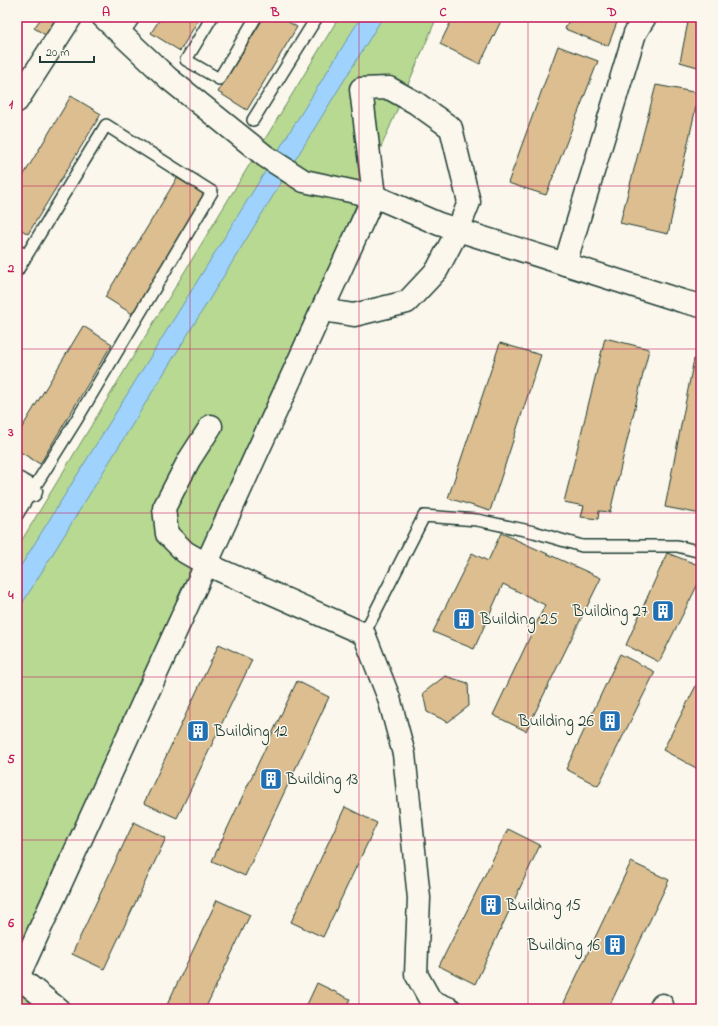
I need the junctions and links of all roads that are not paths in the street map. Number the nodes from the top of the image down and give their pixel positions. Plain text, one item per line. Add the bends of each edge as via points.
1 (71, 17) edge
2 (212, 17) edge
3 (256, 17) edge
4 (644, 17) edge
5 (314, 18) edge
6 (116, 22) edge
7 (17, 101) edge
8 (253, 120) dead end
9 (374, 196) junction
10 (458, 230) junction
11 (22, 253) edge
12 (565, 264) junction
13 (17, 271) edge
14 (701, 306) edge
15 (322, 310) junction
16 (211, 426) dead end
17 (24, 487) edge
18 (17, 515) edge
19 (701, 552) edge
20 (206, 564) junction
21 (364, 634) junction
22 (18, 977) edge
23 (58, 1009) edge
24 (450, 1009) edge

1 - 7 street
2 - 3 lane via 186,60 219,79
4 - 12 street via 635,33
5 - 8 lane
6 - 9 street via 168,78 265,156 304,181
9 - 10 street
9 - 10 street via 361,89 390,88 451,128 469,202
9 - 15 street
10 - 12 street
10 - 15 street via 437,270 407,302 354,315
11 - 13 lane
11 - 17 lane via 106,125 212,192 77,419
12 - 14 street
15 - 20 street
16 - 20 street via 189,460 164,508 167,534 186,552
17 - 18 lane
19 - 21 lane via 677,546 582,546 478,520 424,516
20 - 21 street
20 - 22 street
21 - 24 street via 389,698 404,754 419,898 416,974 431,1001
22 - 23 street

